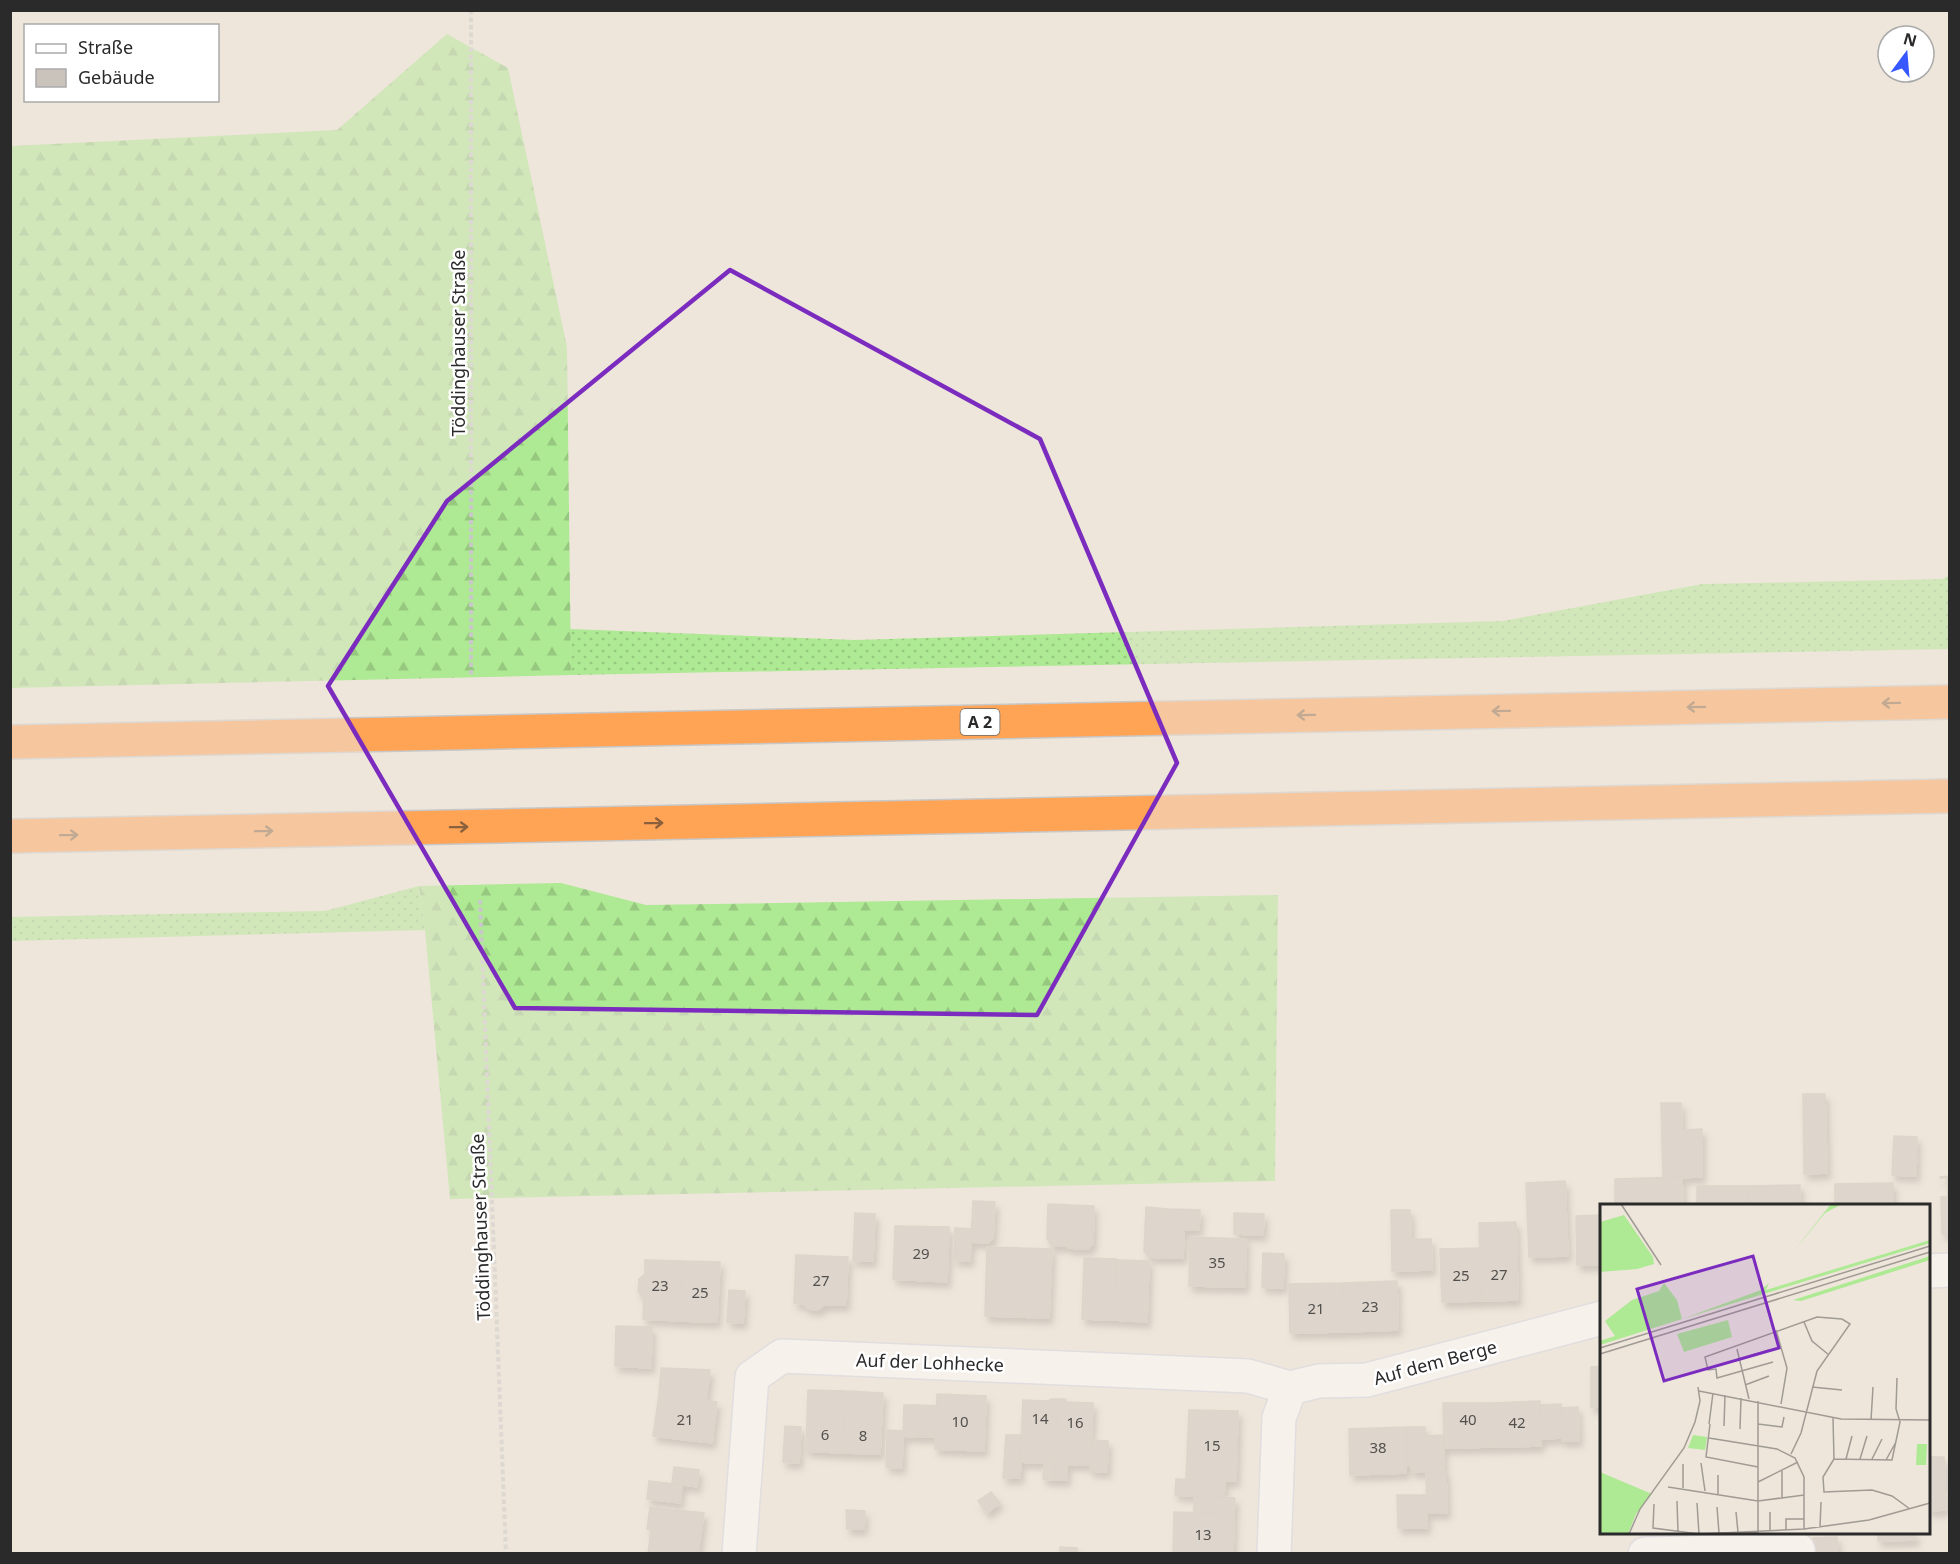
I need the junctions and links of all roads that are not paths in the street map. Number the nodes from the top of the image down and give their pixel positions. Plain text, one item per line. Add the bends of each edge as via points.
1 (1950, 702) edge
2 (10, 742) edge
3 (1950, 796) edge
4 (10, 836) edge
5 (1950, 1270) edge
6 (1930, 1271) edge
7 (1600, 1319) edge
8 (1290, 1388) junction
9 (1798, 1550) dead end
10 (739, 1554) edge
11 (1274, 1554) edge
12 (1645, 1554) edge

1 -> 2 highway, A 2
4 -> 3 highway
5 - 6 street
7 - 8 street, Auf dem Berge via 1367,1380 1319,1381
8 - 10 street, Auf der Lohhecke via 1248,1376 782,1356 752,1377
8 - 11 street via 1279,1418
9 - 12 street

